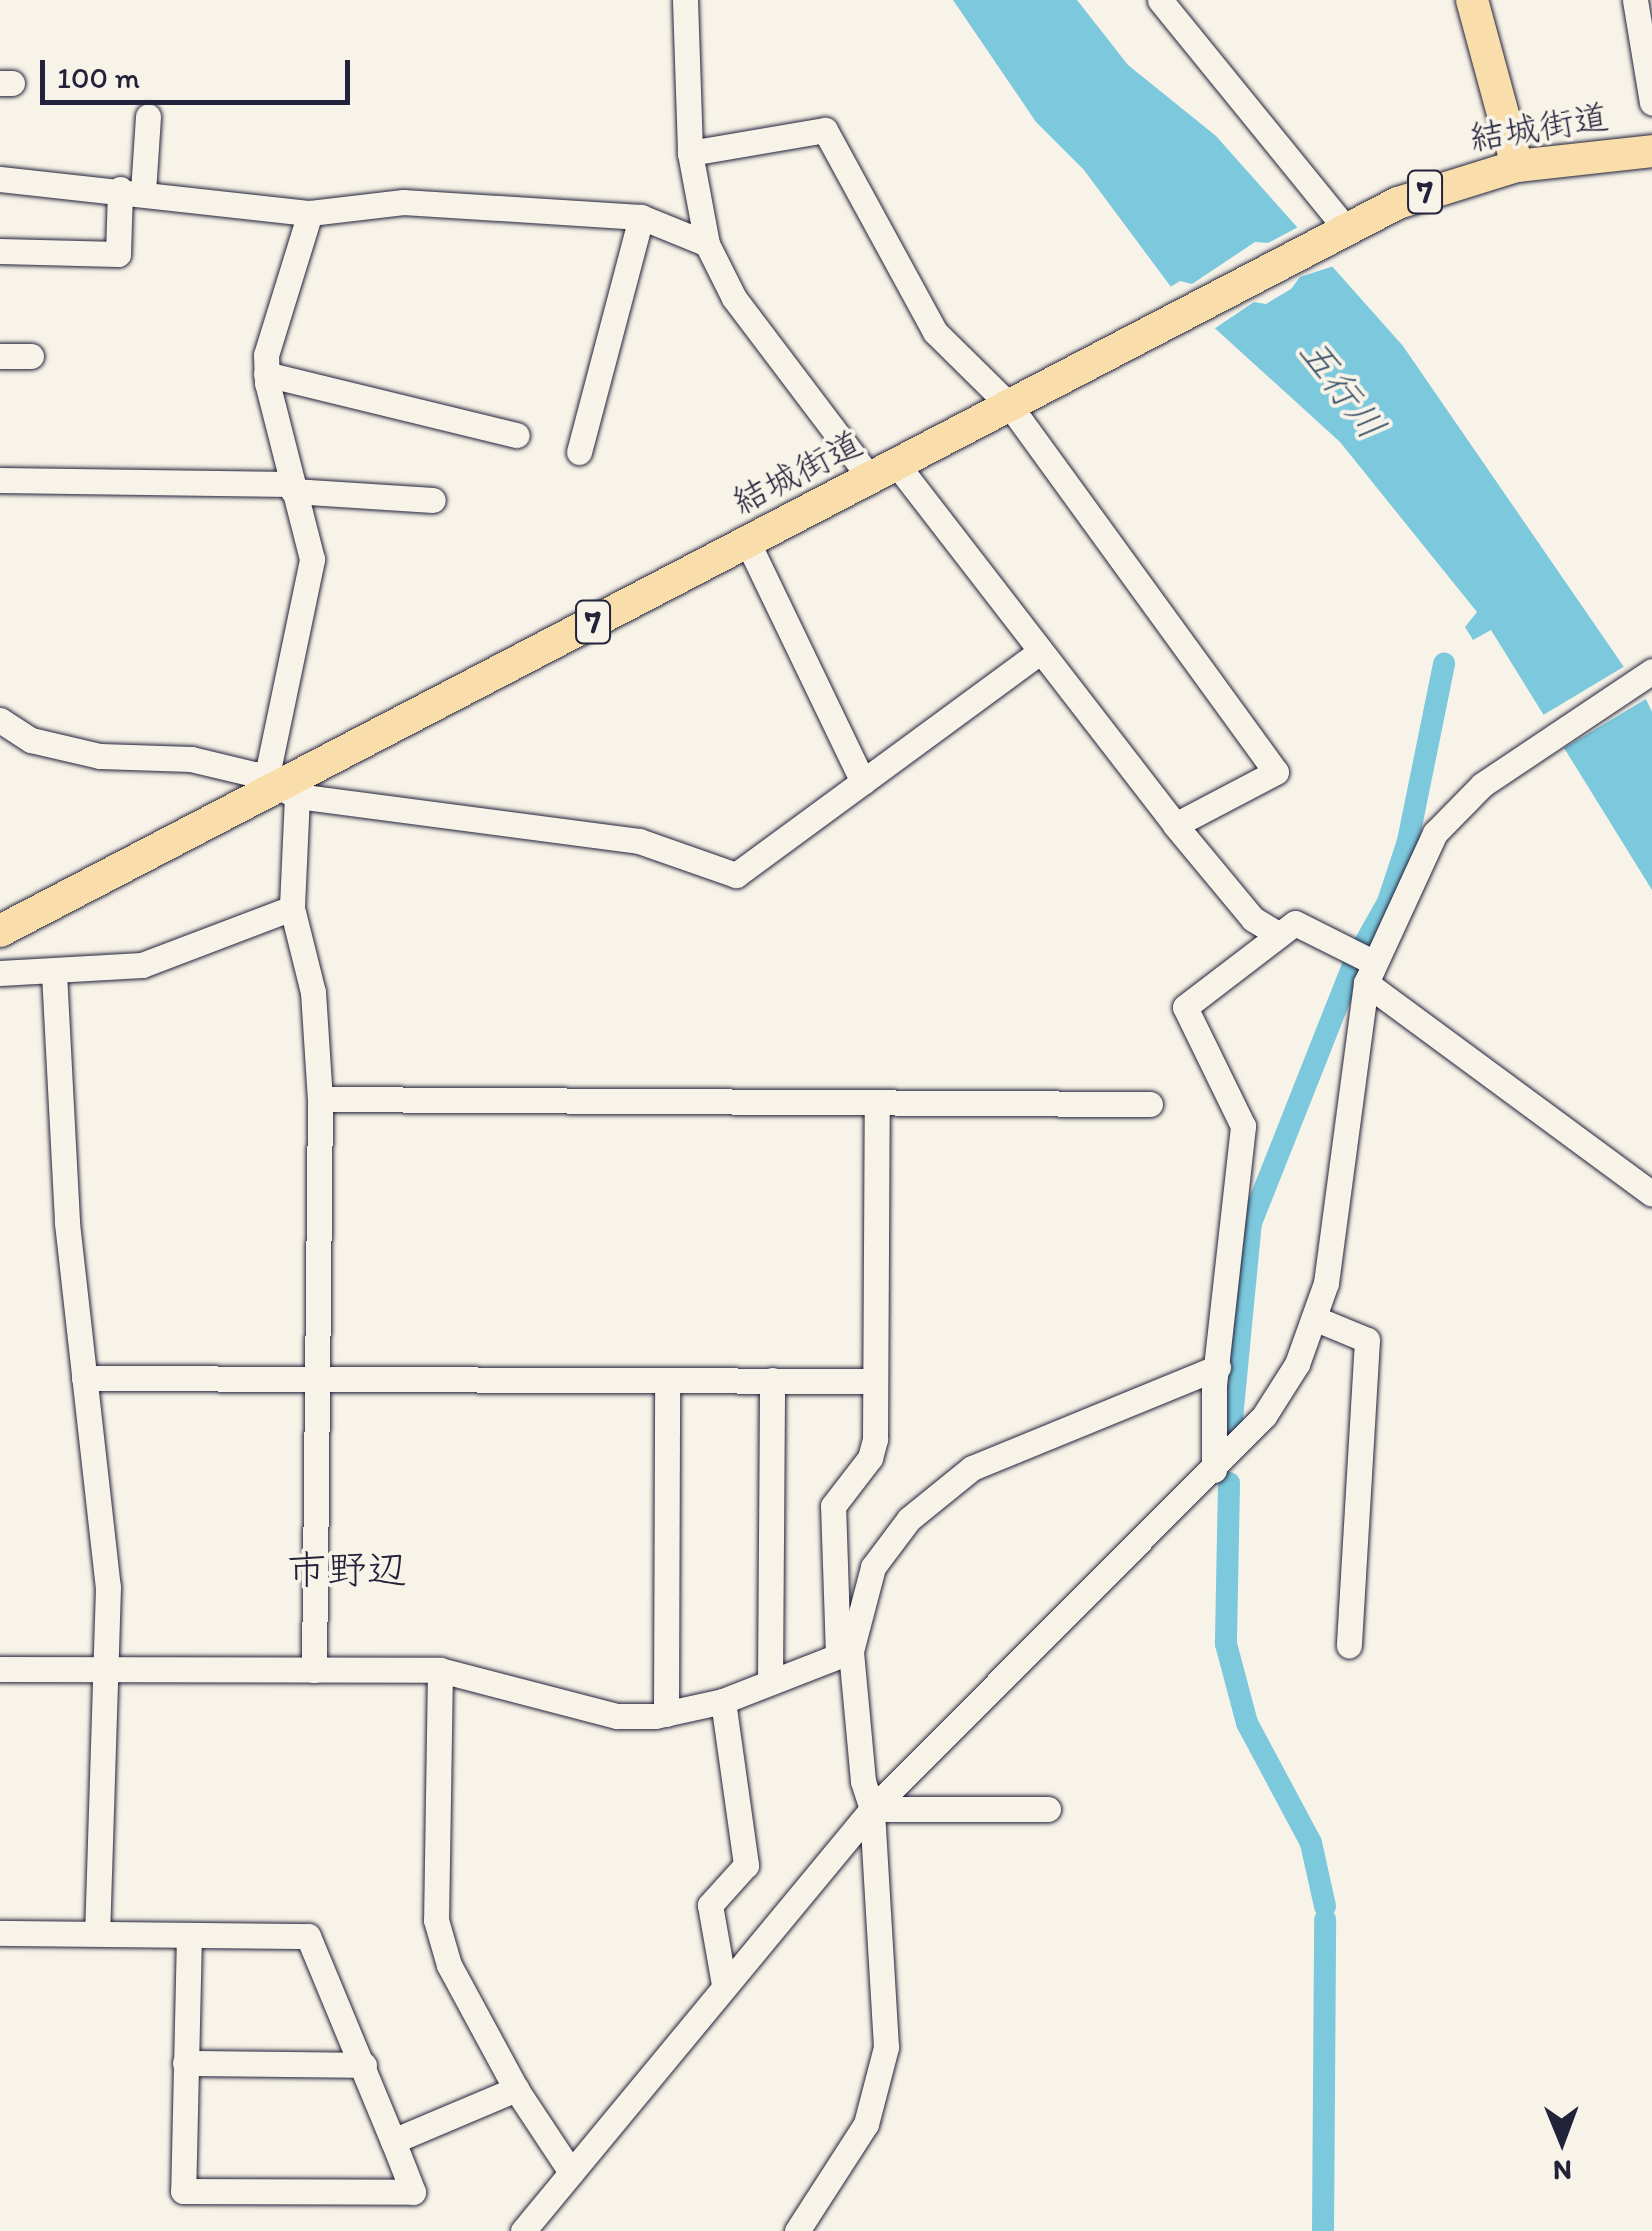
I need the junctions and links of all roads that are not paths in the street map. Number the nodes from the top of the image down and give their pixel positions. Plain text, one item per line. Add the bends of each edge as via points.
1 (685, 0) edge
2 (1160, 0) edge
3 (1472, 0) edge
4 (1635, 0) edge
5 (1652, 104) edge
6 (148, 116) dead end
7 (1652, 151) edge
8 (690, 153) junction
9 (1517, 166) junction
10 (0, 179) edge
11 (132, 190) junction
12 (310, 213) junction
13 (641, 217) junction
14 (1342, 231) junction
15 (707, 244) junction
16 (0, 252) edge
17 (0, 356) edge
18 (31, 356) dead end
19 (266, 374) junction
20 (1010, 406) junction
21 (517, 435) dead end
22 (579, 452) dead end
23 (885, 472) junction
24 (0, 480) edge
25 (292, 488) junction
26 (433, 500) dead end
27 (748, 542) junction
28 (1041, 651) junction
29 (1651, 672) edge
30 (0, 720) edge
31 (863, 782) junction
32 (280, 786) junction
33 (1175, 826) junction
34 (292, 908) junction
35 (0, 931) edge
36 (1278, 934) junction
37 (0, 973) edge
38 (54, 973) junction
39 (1370, 973) junction
40 (320, 1099) junction
41 (877, 1103) junction
42 (1150, 1104) dead end
43 (1652, 1194) edge
44 (1314, 1318) junction
45 (1218, 1367) junction
46 (317, 1374) junction
47 (84, 1378) junction
48 (668, 1380) junction
49 (772, 1380) junction
50 (875, 1381) junction
51 (1214, 1470) junction
52 (1350, 1645) dead end
53 (844, 1653) junction
54 (0, 1669) edge
55 (102, 1669) junction
56 (314, 1670) junction
57 (440, 1670) junction
58 (770, 1682) junction
59 (723, 1701) junction
60 (666, 1714) junction
61 (1048, 1808) dead end
62 (872, 1809) junction
63 (0, 1932) edge
64 (97, 1933) junction
65 (189, 1935) junction
66 (724, 1984) junction
67 (185, 2064) junction
68 (364, 2066) junction
69 (516, 2089) junction
70 (393, 2141) junction
71 (571, 2172) junction
72 (523, 2231) edge
73 (797, 2231) edge

1 - 8 street
2 - 14 street
3 - 9 main road
4 - 5 street
6 - 11 street
7 - 9 main road, 結城街道 / 7
8 - 15 street
8 - 20 street via 825,130 935,332
9 - 14 main road, 結城街道 / 7 via 1433,188
10 - 11 street
11 - 12 street
11 - 16 street via 118,254
12 - 13 street via 403,202
12 - 19 street via 266,355
13 - 15 street
13 - 22 street
14 - 20 main road, 結城街道 / 7
15 - 23 street via 734,298
17 - 18 street
19 - 21 street
19 - 25 street
20 - 23 main road, 結城街道 / 7
20 - 33 street via 1276,772
23 - 27 main road, 結城街道 / 7
23 - 28 street
24 - 25 street
25 - 26 street
25 - 32 street via 312,559
27 - 31 street
27 - 32 main road, 結城街道 / 7
28 - 31 street
28 - 33 street
29 - 39 street via 1482,785 1435,833
30 - 32 street via 31,740 100,756 191,759
31 - 32 street via 736,875 640,841
32 - 34 street
32 - 35 main road, 結城街道 / 7
33 - 36 street via 1253,919
34 - 38 street via 142,965
34 - 40 street via 314,992
36 - 39 street via 1306,924
36 - 45 street via 1185,1006 1243,1126
37 - 38 street
38 - 47 street via 67,1223
39 - 43 street
39 - 44 street via 1343,1131 1339,1218
40 - 41 street
40 - 46 street
41 - 42 street
41 - 50 street
44 - 51 street via 1283,1389
44 - 52 street via 1367,1340
45 - 51 street
45 - 53 street via 1044,1433 941,1488 874,1567
46 - 47 street
46 - 48 street
46 - 56 street
47 - 55 street via 108,1588
48 - 49 street
48 - 60 street
49 - 50 street
49 - 58 street
50 - 53 street via 874,1447 833,1506 830,1526
51 - 62 street
53 - 58 street
53 - 62 street
54 - 55 street
55 - 56 street
55 - 64 street
56 - 57 street
57 - 60 street via 617,1716
57 - 69 street via 436,1920 449,1965
58 - 59 street
59 - 60 street
59 - 66 street via 746,1865 710,1905
61 - 62 street
62 - 66 street
62 - 73 street via 883,2071 866,2124
63 - 64 street
64 - 65 street
65 - 67 street
65 - 68 street via 308,1936
66 - 71 street
67 - 68 street
67 - 70 street via 183,2191 413,2192
68 - 70 street
69 - 70 street
69 - 71 street
71 - 72 street

